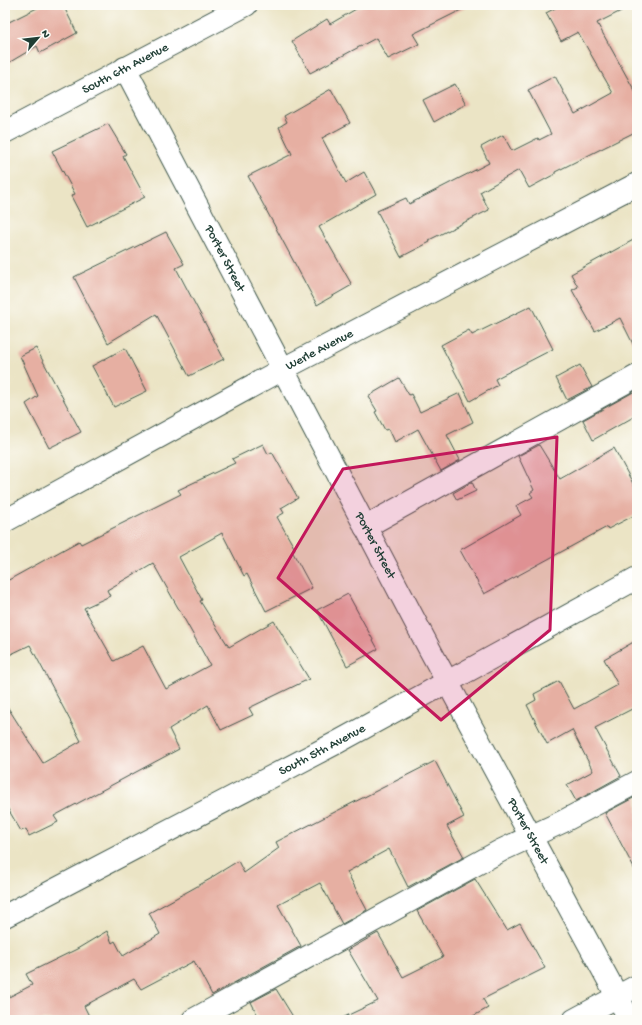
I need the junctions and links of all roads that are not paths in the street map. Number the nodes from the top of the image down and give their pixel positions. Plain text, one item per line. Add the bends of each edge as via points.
1 (246, 5) edge
2 (125, 68) junction
3 (5, 132) edge
4 (637, 184) edge
5 (284, 369) junction
6 (637, 376) edge
7 (5, 521) edge
8 (365, 527) junction
9 (637, 578) edge
10 (447, 682) junction
11 (637, 782) edge
12 (530, 836) junction
13 (5, 916) edge
14 (637, 986) edge
15 (618, 996) junction
16 (193, 1020) edge
17 (574, 1020) edge
18 (630, 1020) edge

1 - 2 street, South 6th Avenue
2 - 3 street, South 6th Avenue
2 - 5 street, Porter Street
4 - 5 street, Werle Avenue
5 - 7 street, Werle Avenue
5 - 8 street, Porter Street
6 - 8 street
8 - 10 street, Porter Street
9 - 10 street, South 5th Avenue
10 - 12 street, Porter Street
10 - 13 street, South 5th Avenue
11 - 12 street
12 - 15 street, Porter Street
12 - 16 street
14 - 15 street
15 - 17 street
15 - 18 street, Porter Street

